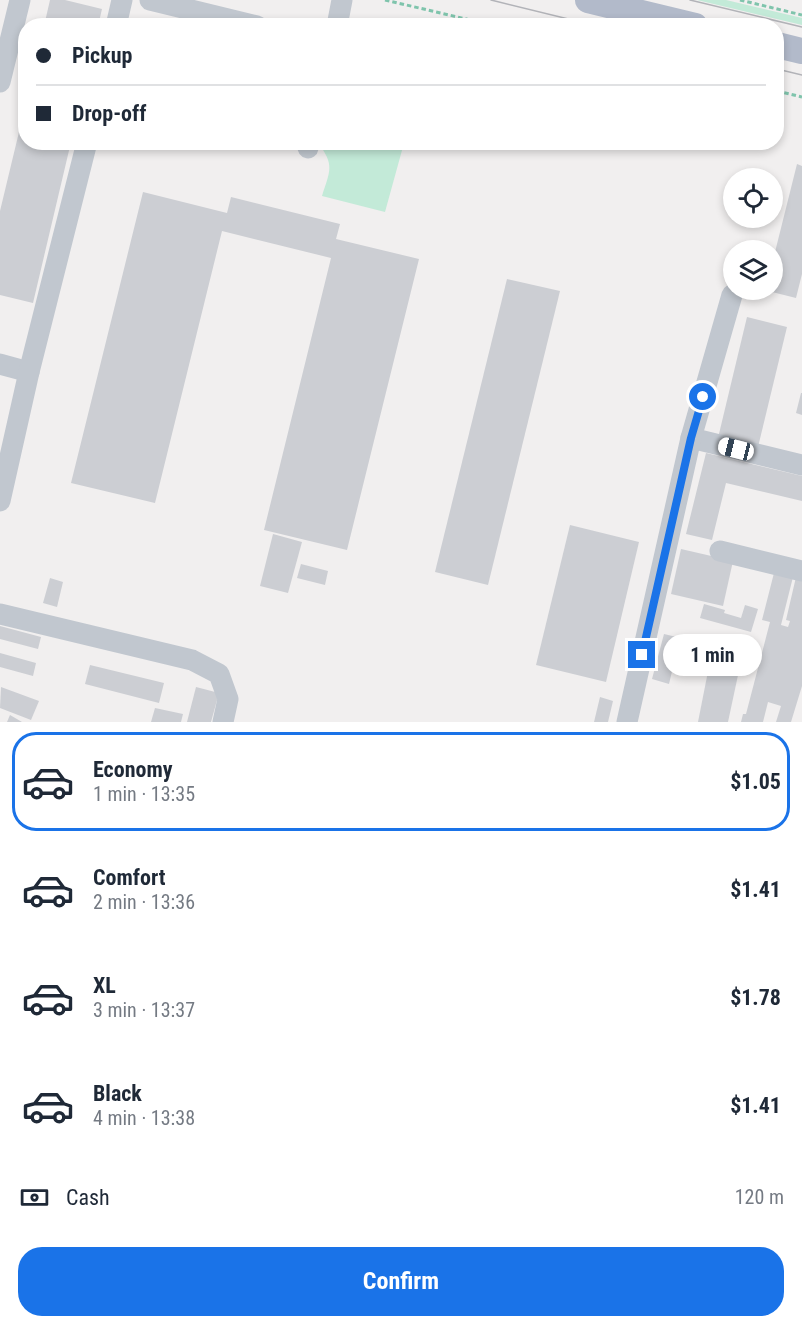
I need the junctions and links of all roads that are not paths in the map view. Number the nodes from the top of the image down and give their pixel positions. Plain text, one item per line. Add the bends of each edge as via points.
1 (20, 0) edge
2 (122, 0) edge
3 (150, 0) edge
4 (342, 0) edge
5 (588, 0) edge
6 (118, 18) edge
7 (224, 18) edge
8 (339, 18) edge
9 (663, 18) edge
10 (784, 47) edge
11 (802, 51) edge
12 (0, 82) edge
13 (85, 150) edge
14 (731, 300) edge
15 (0, 364) edge
16 (29, 372) junction
17 (691, 438) junction
18 (7, 442) edge
19 (802, 465) edge
20 (0, 501) edge
21 (720, 551) dead end
22 (802, 571) edge
23 (0, 614) edge
24 (223, 722) edge
25 (627, 722) edge

1 - 12 lane
2 - 6 lane
3 - 7 lane
4 - 8 lane
5 - 9 main road
10 - 11 main road
13 - 16 lane
14 - 17 lane
15 - 16 lane
16 - 18 lane
17 - 19 lane
17 - 25 lane
18 - 20 lane
21 - 22 lane
23 - 24 lane via 192,660 219,674 228,699

